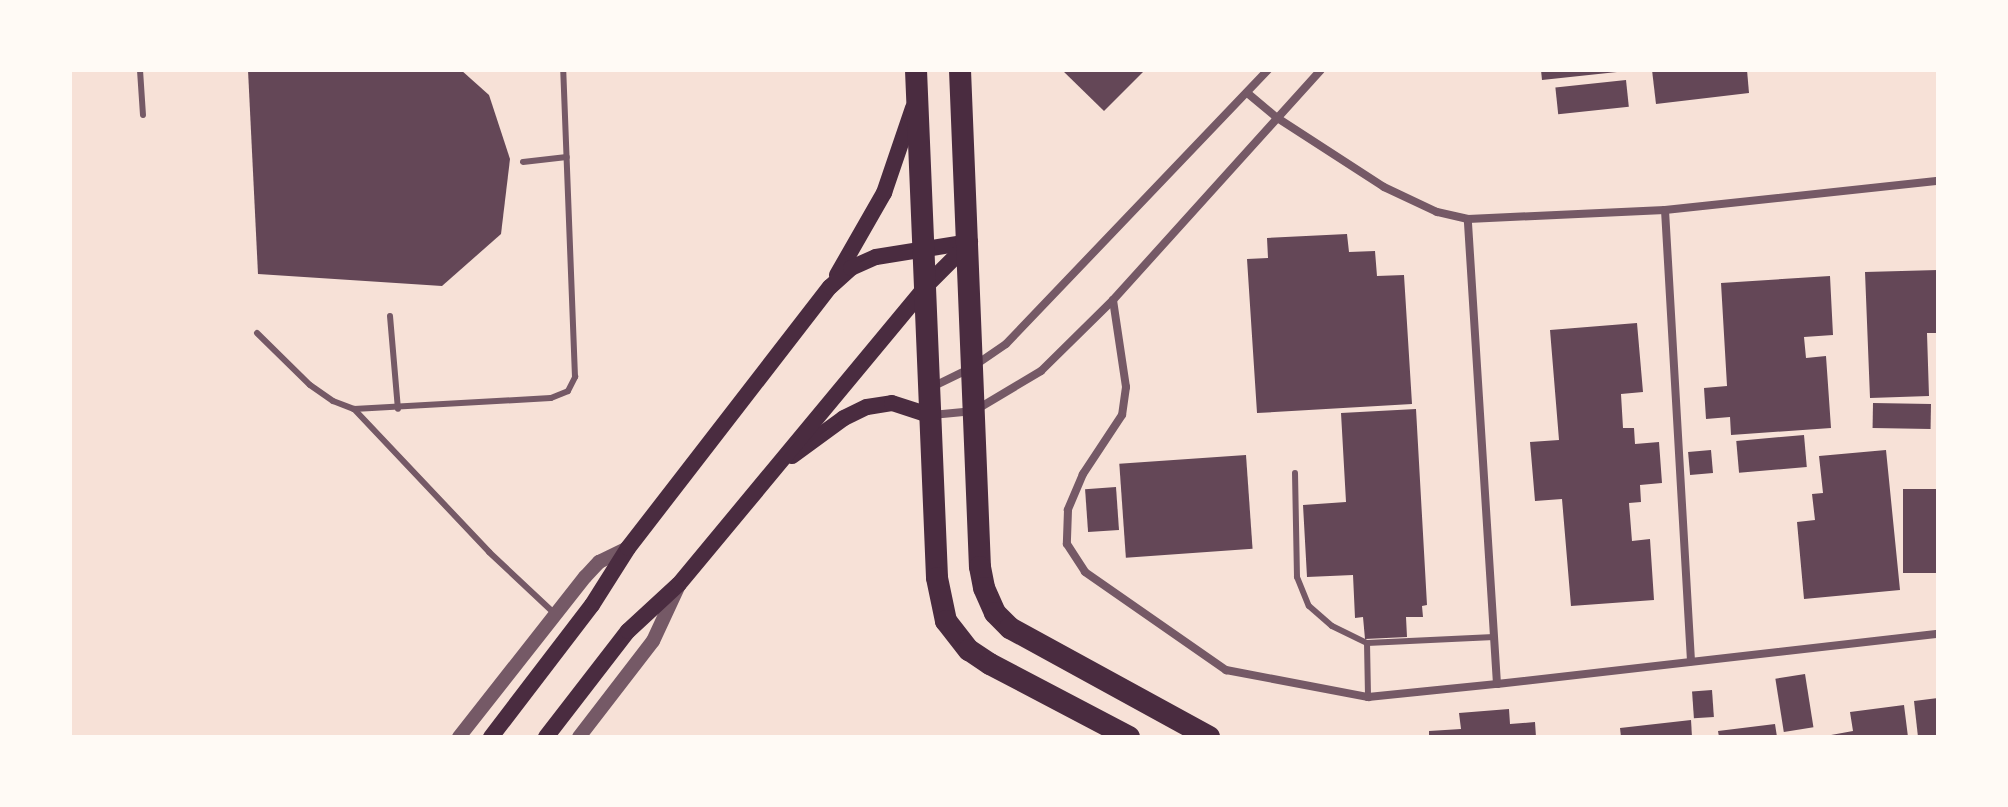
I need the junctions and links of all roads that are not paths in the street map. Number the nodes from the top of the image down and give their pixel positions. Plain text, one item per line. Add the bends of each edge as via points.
1 (140, 70) edge
2 (563, 70) edge
3 (960, 70) edge
4 (1268, 70) edge
5 (1321, 70) edge
6 (917, 80) edge
7 (1247, 93) junction
8 (143, 115) dead end
9 (1276, 117) junction
10 (567, 157) junction
11 (523, 162) dead end
12 (1938, 181) edge
13 (1665, 210) junction
14 (1468, 219) junction
15 (970, 242) junction
16 (926, 247) junction
17 (927, 285) junction
18 (830, 287) junction
19 (1113, 300) junction
20 (390, 316) dead end
21 (257, 333) dead end
22 (971, 368) junction
23 (929, 389) junction
24 (354, 409) junction
25 (398, 409) junction
26 (974, 411) junction
27 (930, 415) junction
28 (770, 472) junction
29 (1295, 473) dead end
30 (628, 548) junction
31 (679, 584) junction
32 (555, 614) junction
33 (1938, 634) edge
34 (1494, 637) junction
35 (1367, 643) junction
36 (1691, 661) junction
37 (1497, 684) junction
38 (1368, 697) junction
39 (459, 737) edge
40 (491, 737) edge
41 (546, 737) edge
42 (579, 737) edge
43 (1129, 737) edge
44 (1209, 737) edge

1 - 8 lane
2 - 10 lane
3 - 15 highway
4 - 7 street
5 - 9 street
6 - 16 highway
6 - 18 main road via 884,193
7 - 9 street
7 - 22 street via 1042,310
9 - 14 street via 1384,187 1437,212
9 - 19 street
10 - 11 lane
10 - 25 lane via 575,377 568,391 551,398
12 - 13 street
13 - 14 street
13 - 36 street
14 - 34 street
15 - 16 main road
15 - 17 main road
15 - 22 highway
16 - 17 highway
16 - 18 main road via 863,261
17 - 23 highway
17 - 28 main road
18 - 30 main road
19 - 26 street via 1041,371
19 - 38 street via 1126,387 1122,415 1083,474 1068,510 1067,544 1085,572 1226,670
20 - 25 lane
21 - 24 lane via 310,385
22 - 23 street
22 - 26 highway
23 - 27 highway
24 - 25 lane
24 - 32 lane
26 - 27 street
26 - 44 highway via 980,567 995,613 1010,628
27 - 28 main road via 892,403 867,407
27 - 43 highway via 937,578 946,621 969,650 990,664
28 - 31 main road
29 - 35 lane via 1297,577 1309,606 1332,626
30 - 32 street via 599,562
30 - 40 main road via 592,605
31 - 41 main road via 628,631
31 - 42 street via 653,641
32 - 39 street
33 - 36 street
34 - 35 lane
34 - 37 street
35 - 38 lane
36 - 37 street
37 - 38 street

